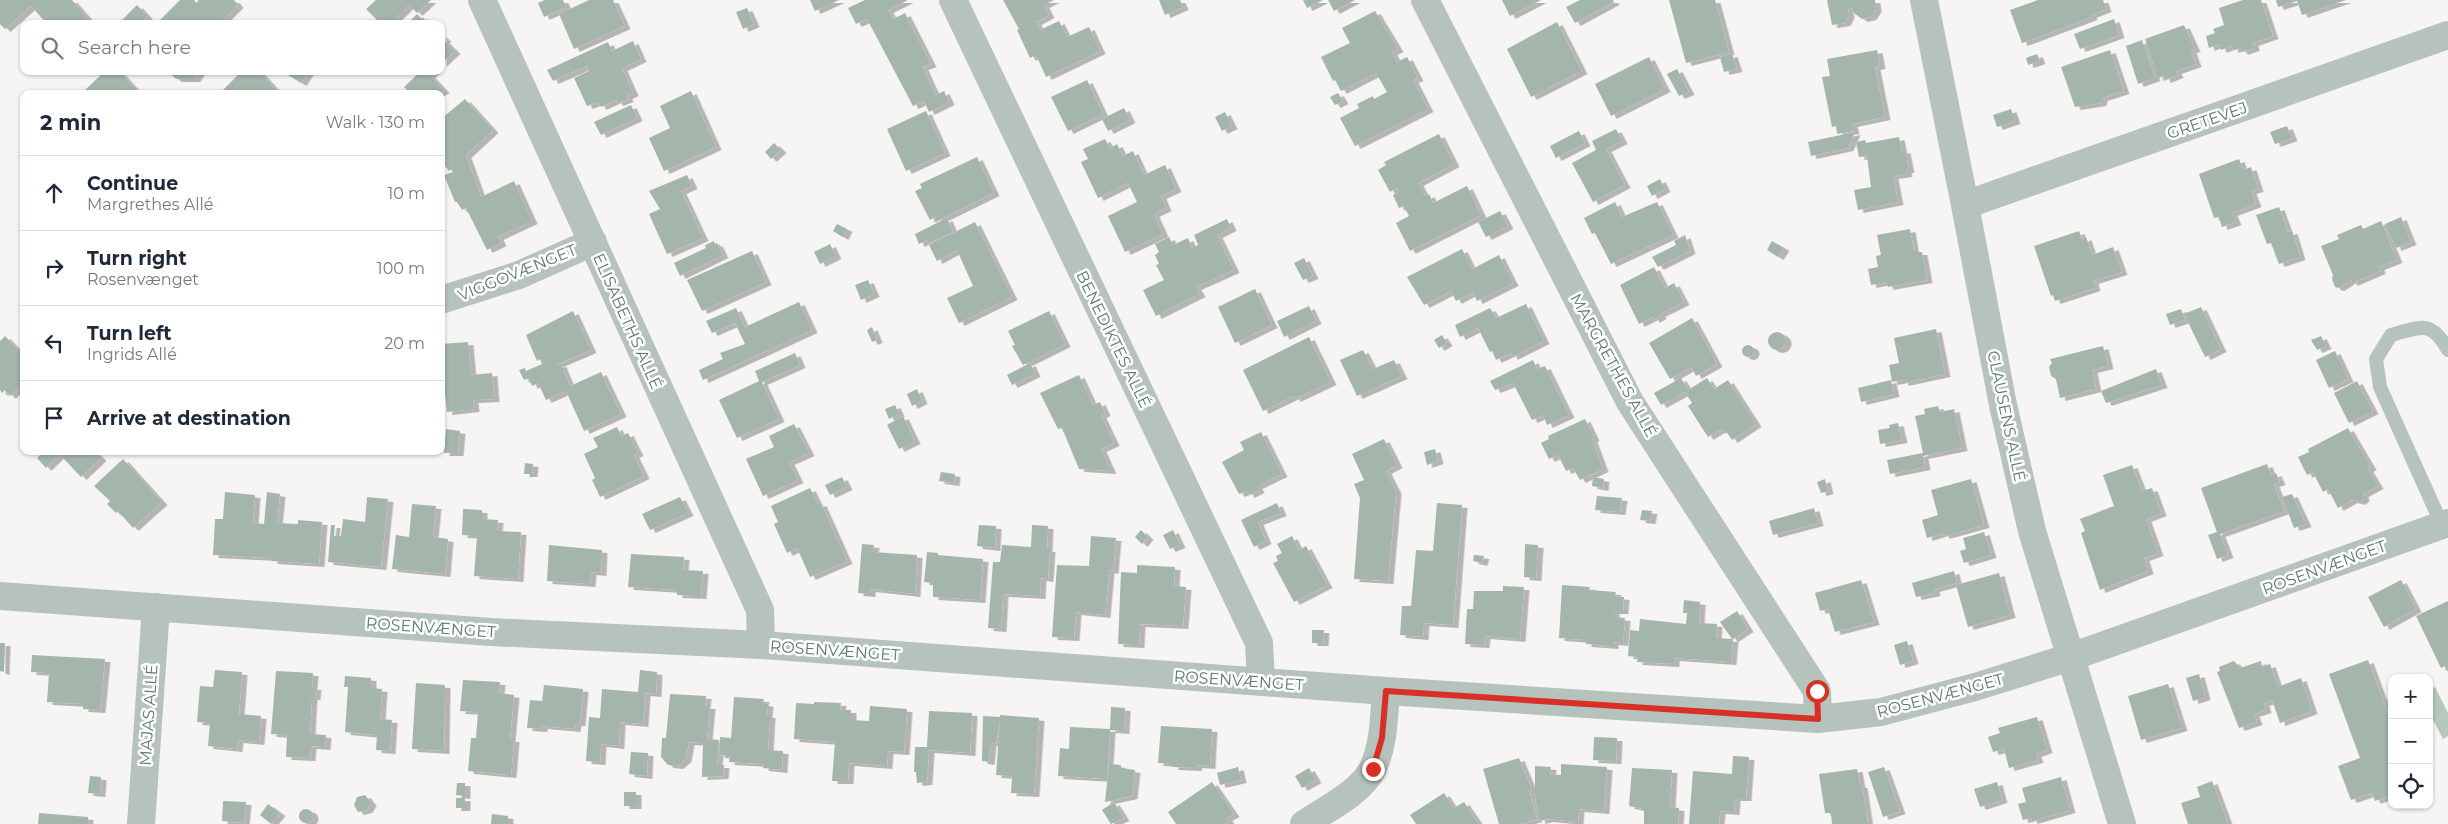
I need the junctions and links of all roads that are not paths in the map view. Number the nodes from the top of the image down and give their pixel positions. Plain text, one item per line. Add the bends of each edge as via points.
1 (482, 0) edge
2 (953, 0) edge
3 (1425, 0) edge
4 (1924, 0) edge
5 (2448, 35) edge
6 (1965, 205) junction
7 (593, 242) junction
8 (445, 299) edge
9 (2448, 350) edge
10 (2445, 524) edge
11 (0, 596) edge
12 (156, 607) junction
13 (761, 645) junction
14 (2071, 657) junction
15 (1261, 682) junction
16 (1386, 691) junction
17 (1818, 719) junction
18 (141, 824) edge
19 (1304, 824) edge
20 (2122, 824) edge

1 - 7 street, ELISABETHS ALLÉ
2 - 15 street, BENEDIKTES ALLÉ via 1260,643
3 - 17 street, MARGRETHES ALLÉ via 1630,402 1817,691
4 - 6 street, CLAUSENS ALLÉ
5 - 6 street, GRETEVEJ
6 - 14 street, CLAUSENS ALLÉ via 2002,405 2032,531
7 - 8 street, VIGGOVÆNGET via 519,275
7 - 13 street, ELISABETHS ALLÉ via 760,610
9 - 10 lane via 2439,333 2423,326 2391,335 2376,359 2380,387
10 - 14 street, ROSENVÆNGET
11 - 12 street, ROSENVÆNGET
12 - 13 street, ROSENVÆNGET via 491,632
12 - 18 street, MAJAS ALLÉ
13 - 15 street, ROSENVÆNGET
14 - 17 street, ROSENVÆNGET via 1881,712
14 - 20 street, CLAUSENS ALLÉ
15 - 16 street, ROSENVÆNGET
16 - 17 street, ROSENVÆNGET
16 - 19 street via 1382,738 1373,769 1358,787

